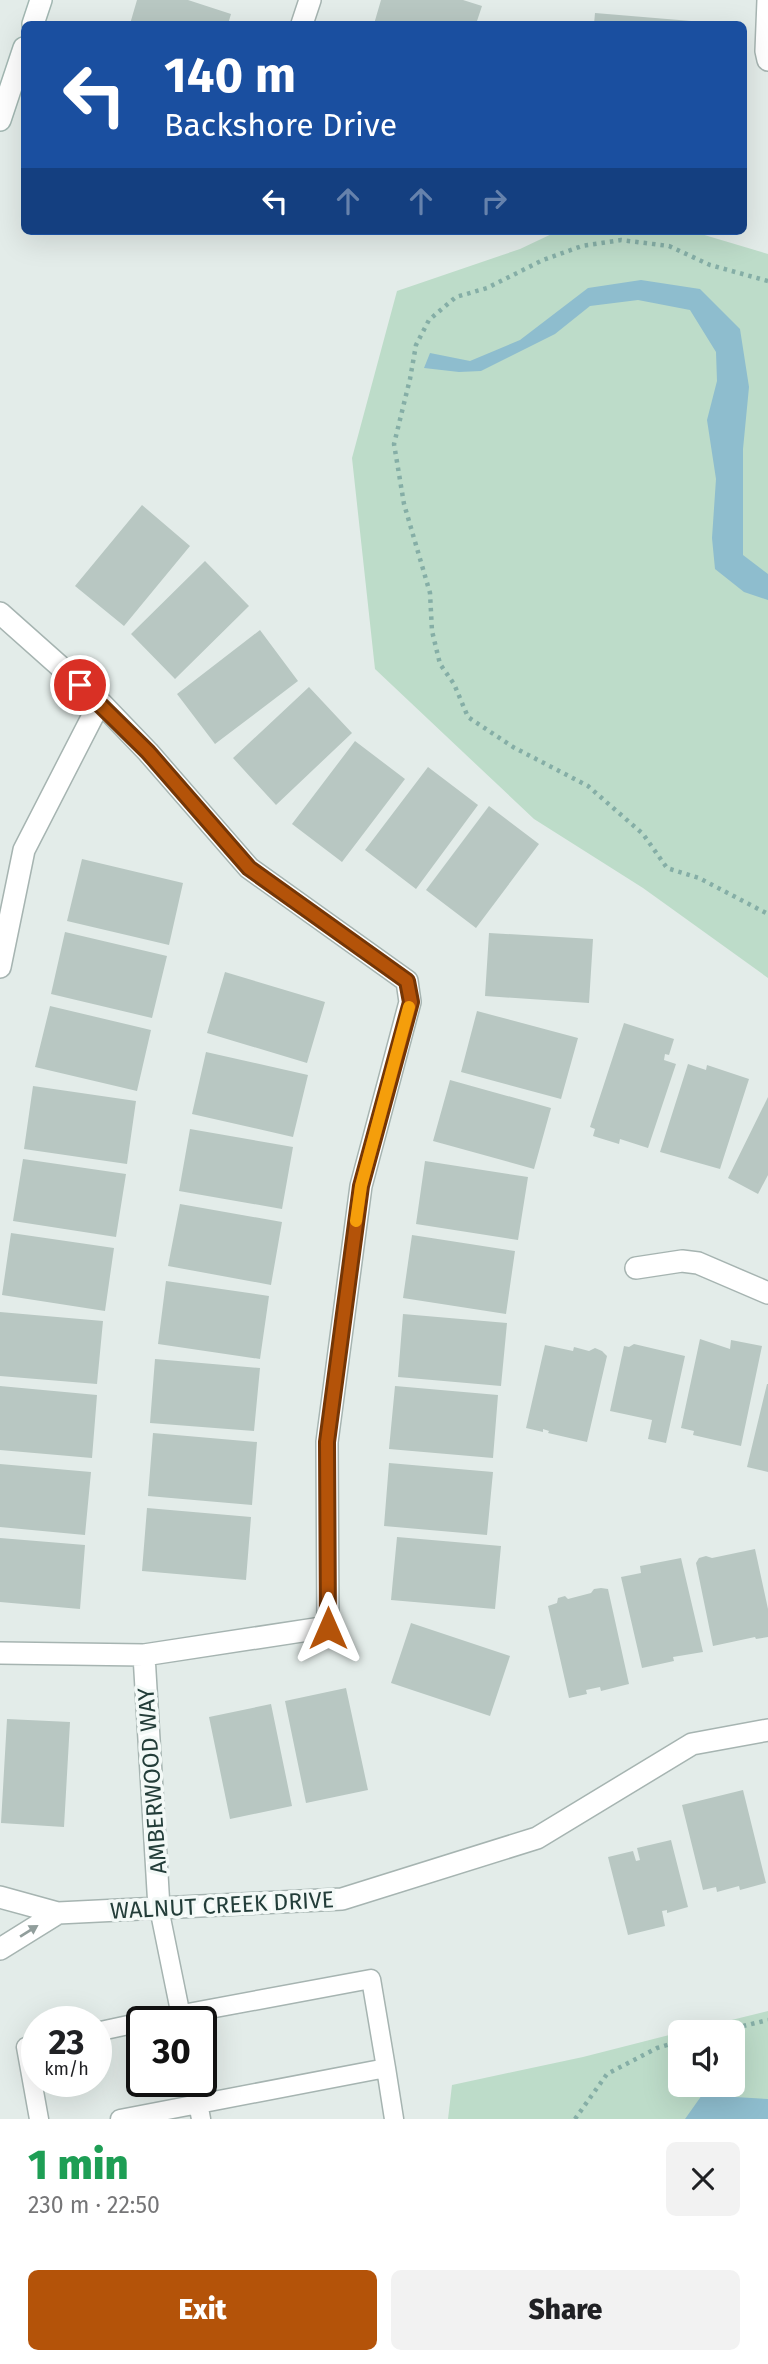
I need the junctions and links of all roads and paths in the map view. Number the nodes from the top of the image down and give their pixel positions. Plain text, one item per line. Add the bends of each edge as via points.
1 (41, 0) edge
2 (310, 0) edge
3 (768, 0) edge
4 (34, 21) edge
5 (303, 21) edge
6 (21, 57) edge
7 (768, 60) edge
8 (0, 120) edge
9 (768, 281) edge
10 (0, 613) edge
11 (100, 702) junction
12 (768, 914) edge
13 (0, 967) edge
14 (636, 1268) dead end
15 (768, 1293) edge
16 (0, 1653) edge
17 (144, 1655) junction
18 (768, 1730) edge
19 (0, 1897) edge
20 (159, 1908) junction
21 (58, 1913) junction
22 (0, 1949) edge
23 (179, 2006) edge
24 (217, 2010) edge
25 (768, 2020) edge
26 (745, 2026) edge
27 (668, 2045) edge
28 (386, 2068) junction
29 (35, 2097) edge
30 (200, 2111) edge
31 (39, 2119) edge
32 (120, 2119) edge
33 (394, 2119) edge
34 (575, 2119) edge

1 - 4 street
2 - 5 street
3 - 7 street
6 - 8 street
9 - 12 path via 710,265 669,246 621,240 582,246 456,297 429,320 415,348 394,444 398,477 430,593 440,664 468,717 513,747 588,786 643,834 667,868 699,878
10 - 11 street
11 - 13 street via 24,850
11 - 17 street via 249,868 407,981 411,1002 361,1186 327,1442 328,1628
14 - 15 street via 698,1263
16 - 17 street
17 - 20 street, AMBERWOOD WAY
18 - 20 street, WALNUT CREEK DRIVE via 692,1744 537,1838 342,1899
19 - 21 street, WALNUT CREEK DRIVE
20 - 21 street, WALNUT CREEK DRIVE
20 - 23 lane
22 -> 21 street, WALNUT CREEK DRIVE
24 - 28 lane via 371,1979
25 - 26 path
27 - 34 path via 607,2074
28 - 30 lane
28 - 33 lane
29 - 31 lane
30 - 32 lane

